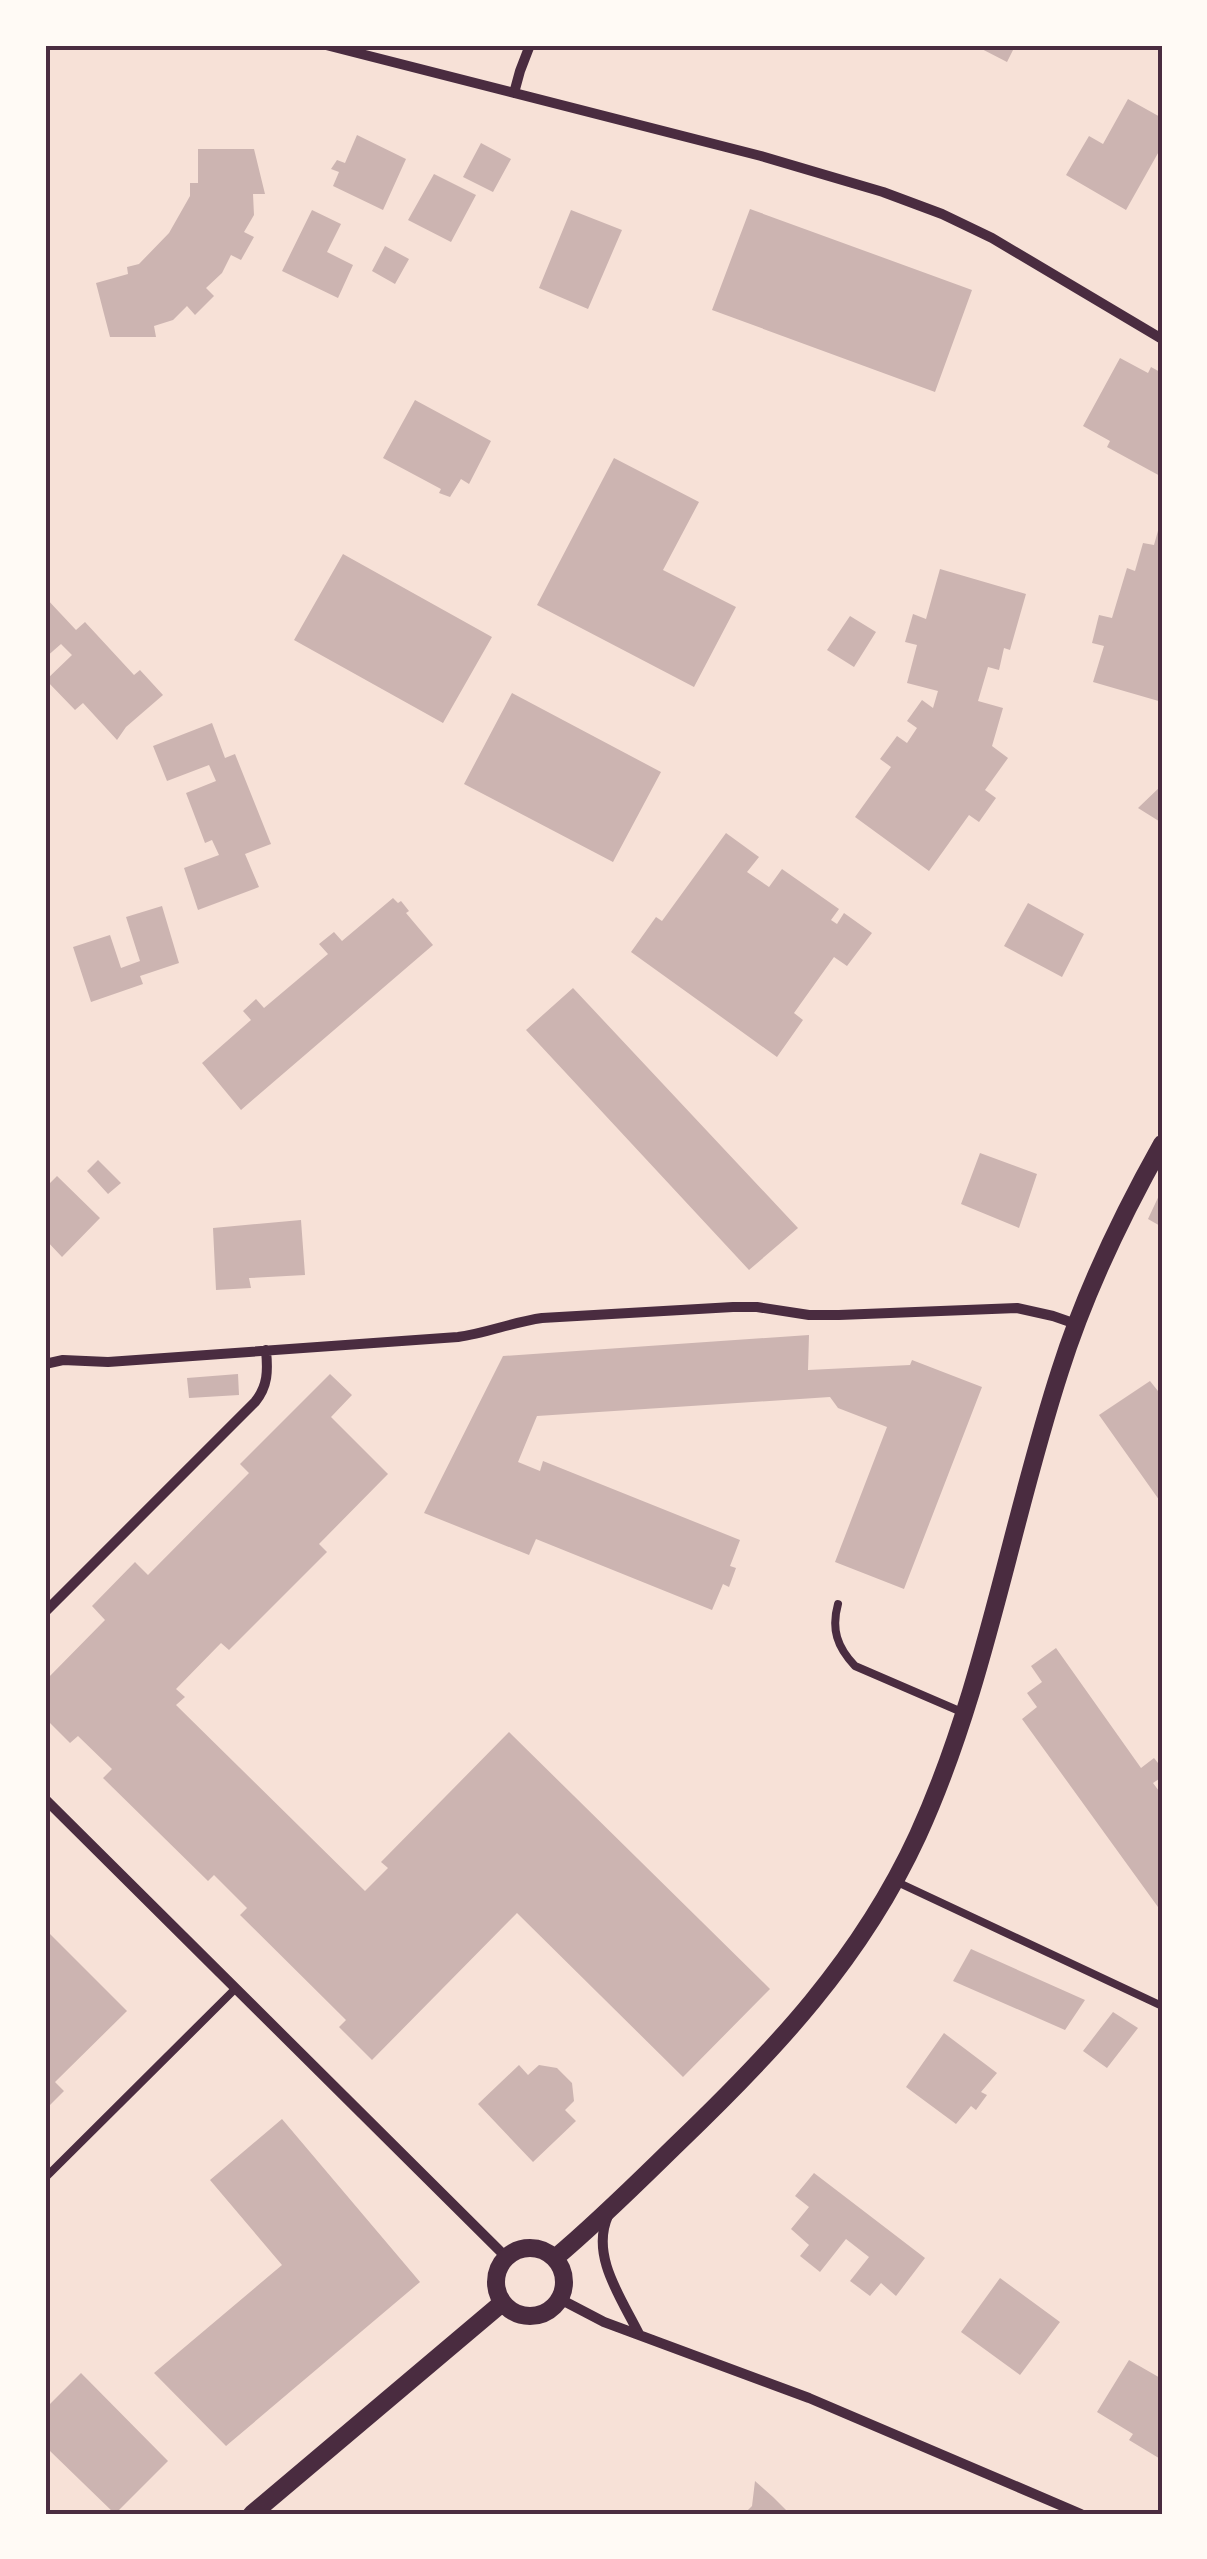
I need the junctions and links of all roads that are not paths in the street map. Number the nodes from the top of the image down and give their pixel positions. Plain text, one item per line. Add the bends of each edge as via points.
1 (326, 45) edge
2 (530, 45) edge
3 (514, 93) junction
4 (1162, 339) edge
5 (1162, 1144) edge
6 (1076, 1324) junction
7 (266, 1350) junction
8 (45, 1364) edge
9 (838, 1604) dead end
10 (45, 1612) edge
11 (964, 1713) junction
12 (45, 1799) edge
13 (895, 1881) junction
14 (236, 1989) junction
15 (1162, 2006) edge
16 (45, 2178) edge
17 (612, 2207) junction
18 (506, 2256) junction
19 (555, 2258) junction
20 (560, 2300) junction
21 (502, 2302) junction
22 (640, 2335) junction
23 (252, 2514) edge
24 (1081, 2514) edge

1 - 3 street
2 - 3 street
3 - 4 street via 824,173 942,214
5 - 6 street
6 - 7 street via 1017,1308 809,1315 732,1307 542,1318 458,1337
6 - 11 street
7 - 8 street
7 - 10 street via 266,1381 255,1402
9 - 11 lane via 834,1630 855,1666
11 - 13 street
12 - 14 street
13 - 15 lane
13 - 17 street via 845,1961 780,2041
14 - 16 lane
14 - 18 street
17 - 19 street
17 - 22 street via 604,2225 604,2258
18 - 19 street via 531,2247
18 - 21 street via 496,2275
19 - 20 street via 564,2283
20 - 21 street via 532,2316
20 - 22 street
21 - 23 street
22 - 24 street via 809,2398

